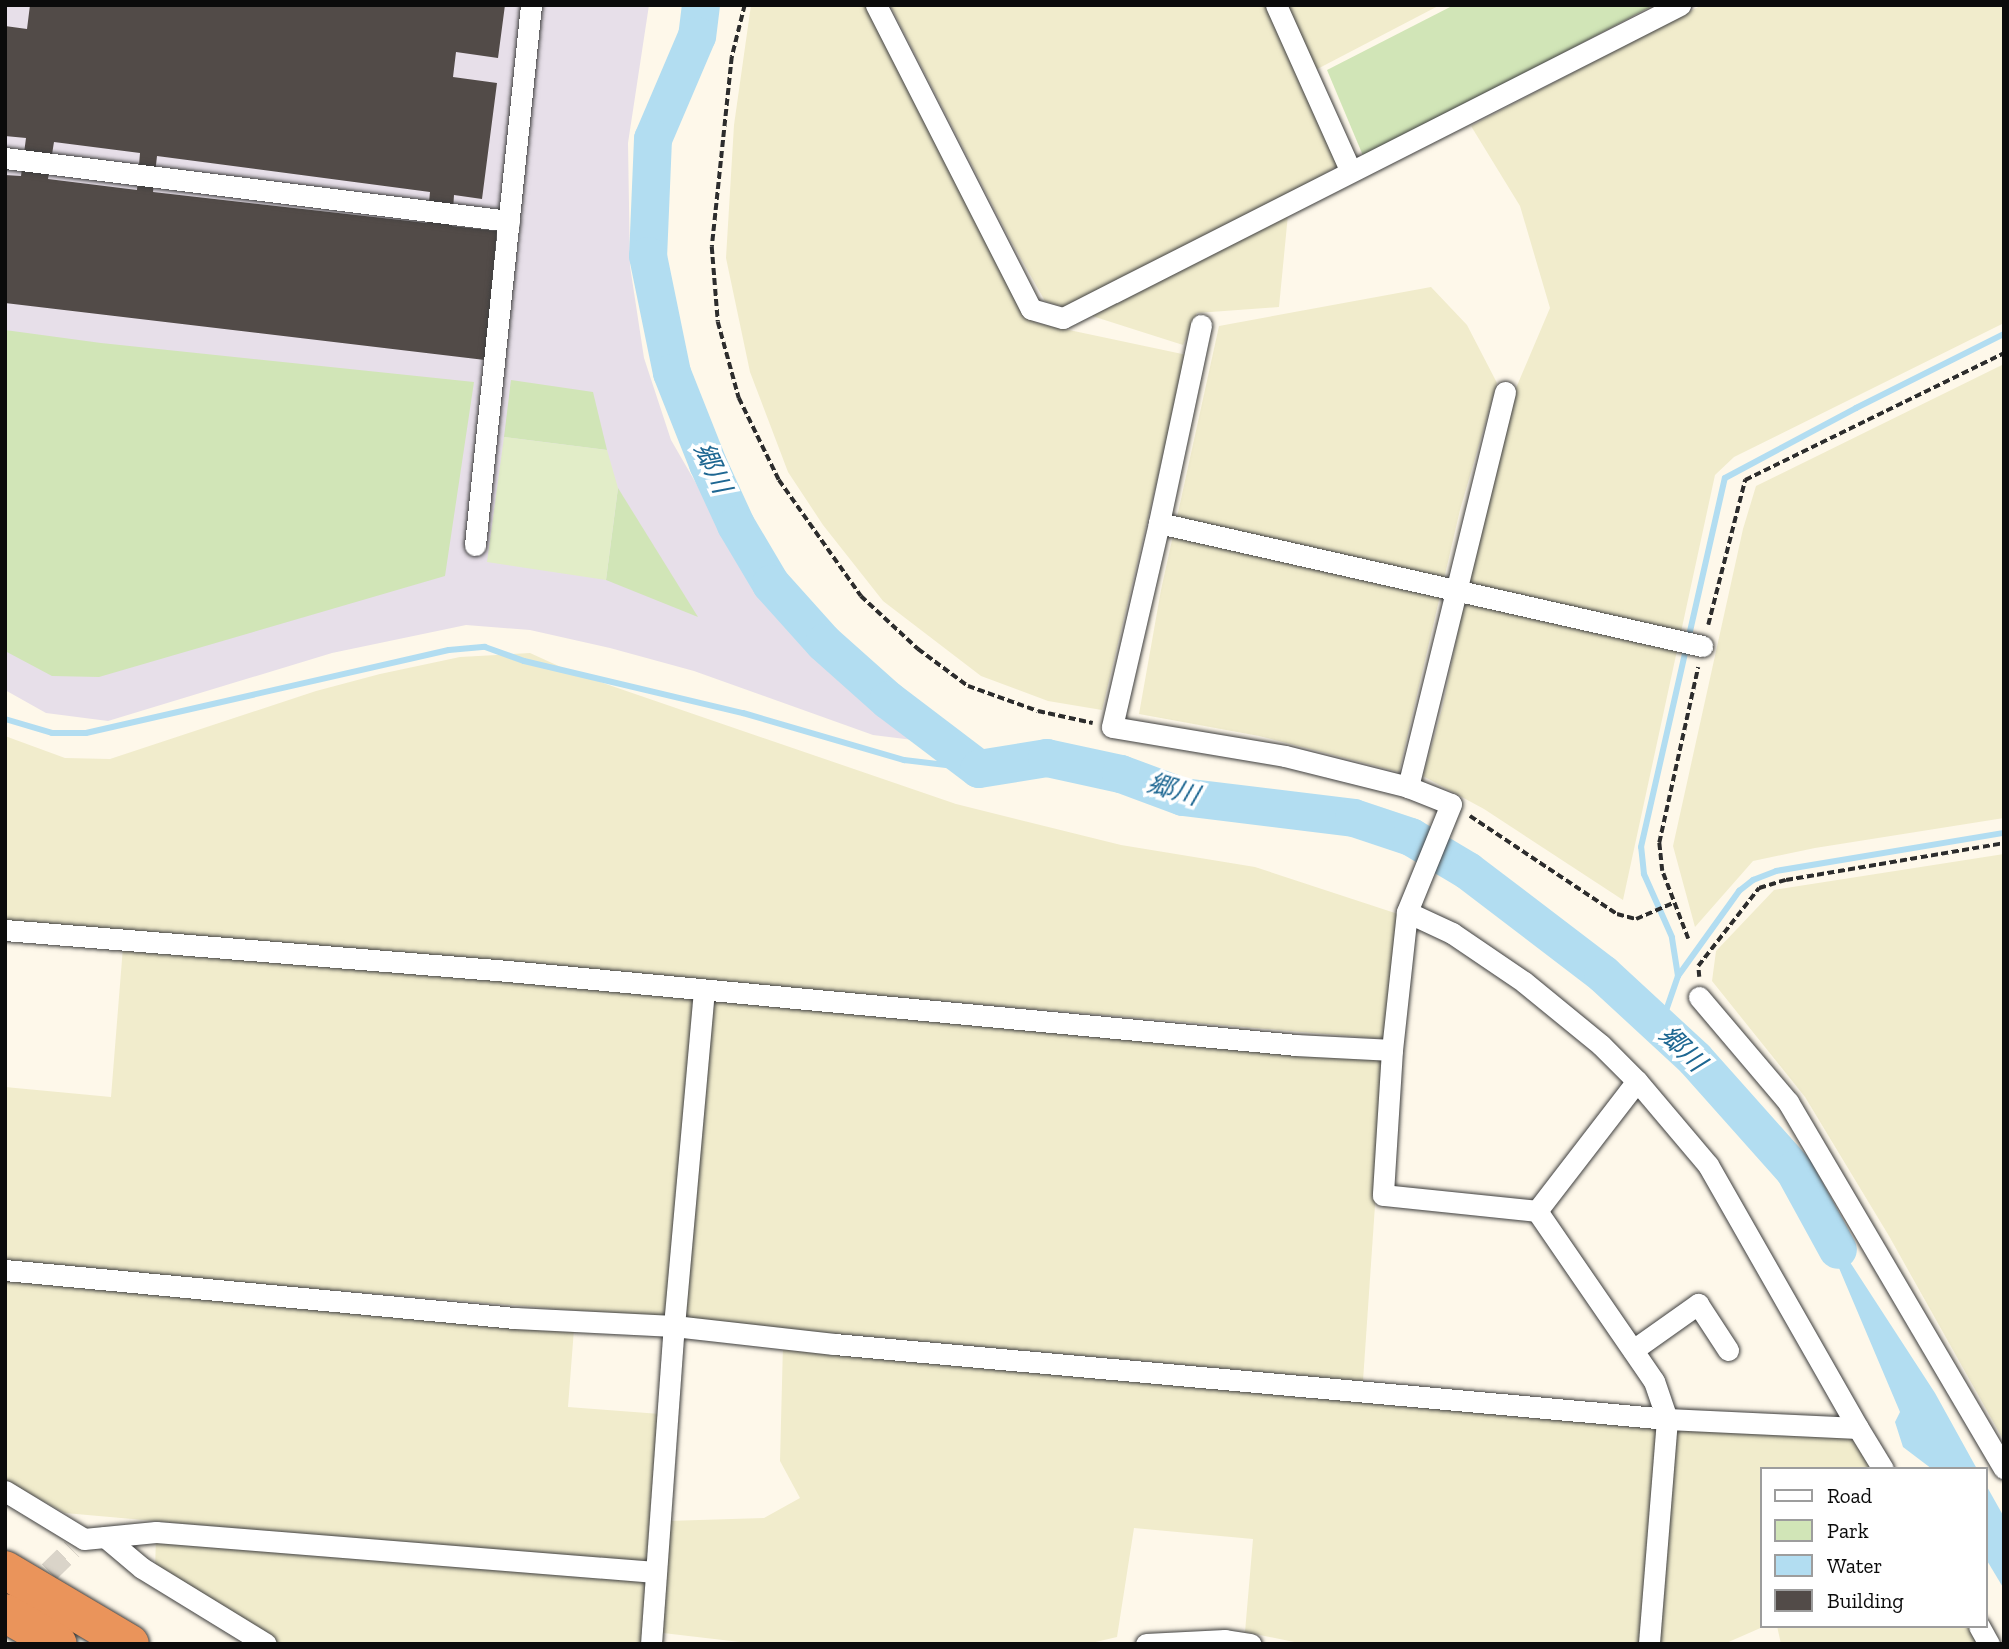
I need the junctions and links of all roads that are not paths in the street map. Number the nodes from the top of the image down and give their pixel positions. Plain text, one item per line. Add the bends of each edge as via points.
1 (531, 5) edge
2 (876, 5) edge
3 (1276, 5) edge
4 (1680, 5) edge
5 (5, 158) edge
6 (1350, 170) junction
7 (509, 221) junction
8 (1201, 325) dead end
9 (1505, 392) dead end
10 (1159, 523) junction
11 (475, 545) dead end
12 (1455, 589) junction
13 (1702, 646) road end
14 (1408, 787) junction
15 (1406, 912) junction
16 (5, 930) edge
17 (704, 992) junction
18 (1699, 997) road end
19 (1392, 1050) junction
20 (1637, 1081) junction
21 (1537, 1211) junction
22 (5, 1270) edge
23 (674, 1326) junction
24 (1633, 1350) junction
25 (1728, 1350) dead end
26 (1668, 1419) junction
27 (1858, 1428) junction
28 (1882, 1467) edge
29 (2004, 1468) edge
30 (5, 1491) edge
31 (105, 1537) junction
32 (5, 1570) edge
33 (655, 1572) junction
34 (5, 1613) edge
35 (1980, 1628) edge
36 (58, 1644) edge
37 (130, 1644) edge
38 (266, 1644) edge
39 (652, 1644) edge
40 (1146, 1644) edge
41 (1251, 1644) edge
42 (1649, 1644) edge
43 (1989, 1644) edge

1 - 7 street
2 - 6 street via 1031,309 1063,318
3 - 6 street
4 - 6 street
5 - 7 street
7 - 11 street
8 - 10 street
9 - 12 street
10 - 12 street
10 - 14 street via 1112,726 1285,756
12 - 13 street
12 - 14 street
14 - 15 street via 1451,804
15 - 19 street
15 - 20 street via 1452,933 1524,982
16 - 17 street via 509,971
17 - 19 street
17 - 23 street
18 - 29 street via 1788,1102
19 - 21 street via 1383,1195
20 - 21 street
20 - 27 street via 1708,1165
21 - 24 street
22 - 23 street via 515,1318
23 - 26 street
23 - 33 street
24 - 25 street via 1698,1304
24 - 26 street via 1654,1381
26 - 27 street
26 - 42 street
27 - 28 street
30 - 31 street via 78,1544
31 - 33 street via 156,1532
31 - 38 street via 142,1569
32 - 37 highway
33 - 39 street
34 - 36 highway
35 - 43 street
40 - 41 street via 1225,1640

